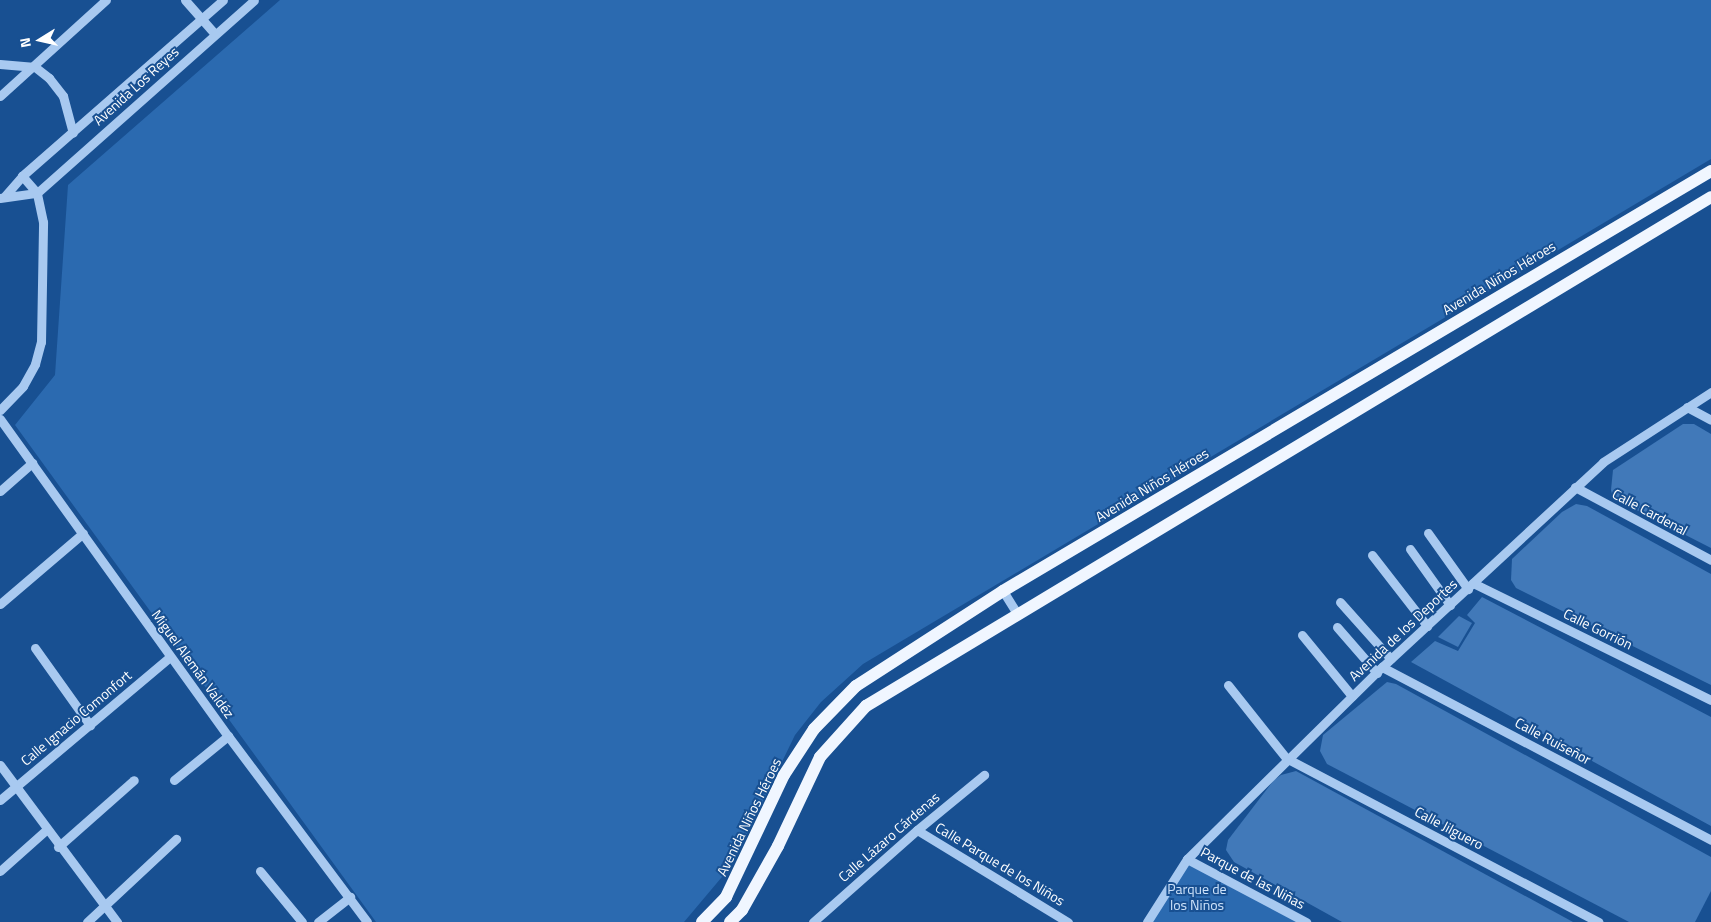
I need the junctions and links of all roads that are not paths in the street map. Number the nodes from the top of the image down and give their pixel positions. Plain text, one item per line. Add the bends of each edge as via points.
1 (106, 0) edge
2 (185, 0) edge
3 (224, 0) edge
4 (254, 0) edge
5 (201, 20) junction
6 (214, 34) junction
7 (0, 64) edge
8 (35, 67) junction
9 (0, 96) edge
10 (73, 133) junction
11 (1711, 171) edge
12 (22, 176) junction
13 (37, 193) junction
14 (2, 197) edge
15 (1711, 197) edge
16 (1711, 392) edge
17 (1687, 407) junction
18 (0, 410) edge
19 (0, 420) edge
20 (1711, 420) edge
21 (32, 463) junction
22 (1576, 487) junction
23 (0, 491) edge
24 (83, 533) junction
25 (1428, 533) dead end
26 (1410, 549) dead end
27 (1372, 555) dead end
28 (1711, 560) edge
29 (1470, 586) junction
30 (1003, 591) junction
31 (1340, 602) dead end
32 (0, 604) edge
33 (1450, 605) junction
34 (1018, 615) junction
35 (1428, 626) junction
36 (1337, 627) dead end
37 (1302, 635) dead end
38 (35, 648) dead end
39 (170, 657) junction
40 (1391, 659) junction
41 (1380, 670) junction
42 (1228, 685) dead end
43 (1352, 696) junction
44 (1711, 700) edge
45 (90, 724) junction
46 (228, 736) junction
47 (1286, 758) junction
48 (0, 765) edge
49 (984, 775) dead end
50 (134, 780) dead end
51 (174, 780) dead end
52 (16, 787) junction
53 (0, 800) edge
54 (46, 830) junction
55 (917, 830) junction
56 (176, 839) dead end
57 (1711, 840) edge
58 (58, 848) junction
59 (1187, 859) junction
60 (0, 871) edge
61 (260, 871) dead end
62 (350, 897) junction
63 (104, 907) junction
64 (88, 922) edge
65 (116, 922) edge
66 (302, 922) edge
67 (318, 922) edge
68 (367, 922) edge
69 (702, 922) edge
70 (730, 922) edge
71 (813, 922) edge
72 (1068, 922) edge
73 (1147, 922) edge
74 (1306, 922) edge
75 (1599, 922) edge

1 - 8 street
2 - 5 street
3 - 5 street, Avenida Los Reyes
4 - 6 street, Avenida Los Reyes
5 - 6 street
5 - 10 street, Avenida Los Reyes
6 - 13 street, Avenida Los Reyes
7 - 8 street
8 - 9 street
8 - 10 street via 59,89
10 - 12 street, Avenida Los Reyes
11 - 30 main road, Avenida Niños Héroes
12 - 13 street
12 - 14 street, Avenida Los Reyes
13 - 14 street, Avenida Los Reyes
13 - 18 street via 44,247 41,342 35,364 23,386
15 - 34 main road
16 - 17 street, Avenida de los Deportes
17 - 20 street
17 - 22 street, Avenida de los Deportes via 1626,444
19 - 21 street, Miguel Alemán Valdéz
21 - 23 street
21 - 24 street, Miguel Alemán Valdéz
22 - 28 street, Calle Cardenal
22 - 29 street, Avenida de los Deportes
24 - 32 street
24 - 39 street, Miguel Alemán Valdéz
25 - 29 street
26 - 33 street
27 - 35 street
29 - 33 street, Avenida de los Deportes
29 - 44 street, Calle Gorrión
30 - 34 street
30 - 69 main road, Avenida Niños Héroes via 856,686 814,729 784,775 726,897
31 - 40 street
33 - 35 street, Avenida de los Deportes
34 - 70 main road via 866,706 820,757 778,846 742,910
35 - 40 street, Avenida de los Deportes
36 - 41 street
37 - 43 street
38 - 45 street
39 - 45 street, Calle Ignacio Comonfort
39 - 46 street, Miguel Alemán Valdéz
40 - 41 street, Avenida de los Deportes
41 - 43 street, Avenida de los Deportes
41 - 57 street, Calle Ruiseñor
42 - 47 street
43 - 47 street, Avenida de los Deportes
45 - 52 street, Calle Ignacio Comonfort
46 - 51 street
46 - 62 street, Miguel Alemán Valdéz
47 - 59 street, Avenida de los Deportes
47 - 75 street, Calle Jilguero
48 - 52 street
49 - 55 street, Calle Lázaro Cárdenas
50 - 58 street
52 - 53 street, Calle Ignacio Comonfort
52 - 54 street
54 - 58 street
54 - 60 street
55 - 71 street, Calle Lázaro Cárdenas
55 - 72 street, Calle Parque de los Niños
56 - 63 street
58 - 63 street
59 - 73 street, Avenida de los Deportes
59 - 74 street, Parque de las Niñas
61 - 66 street
62 - 67 street
62 - 68 street, Miguel Alemán Valdéz
63 - 64 street
63 - 65 street

